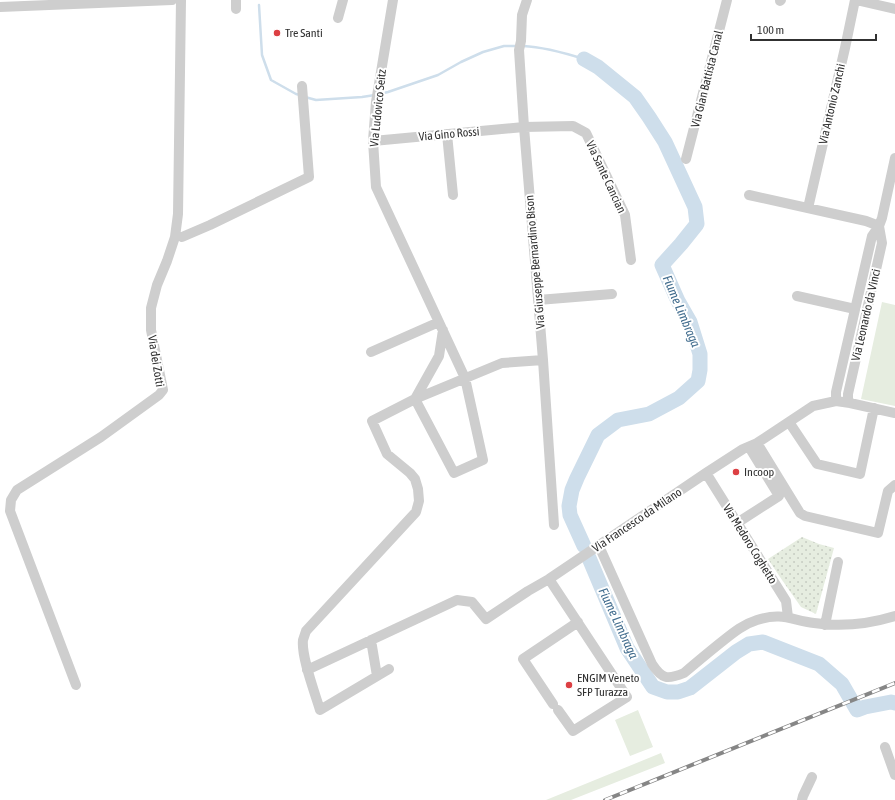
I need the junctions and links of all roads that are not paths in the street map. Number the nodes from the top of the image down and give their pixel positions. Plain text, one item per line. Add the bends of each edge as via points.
1 (172, 0) edge
2 (181, 0) edge
3 (343, 0) edge
4 (393, 0) edge
5 (527, 0) edge
6 (727, 0) edge
7 (856, 0) edge
8 (0, 7) edge
9 (895, 9) edge
10 (338, 18) dead end
11 (302, 86) dead end
12 (524, 127) junction
13 (447, 134) junction
14 (373, 141) junction
15 (895, 158) edge
16 (686, 159) dead end
17 (453, 195) dead end
18 (748, 195) dead end
19 (808, 208) junction
20 (879, 226) junction
21 (182, 237) dead end
22 (631, 260) dead end
23 (612, 294) dead end
24 (798, 296) dead end
25 (538, 300) junction
26 (855, 309) junction
27 (441, 326) junction
28 (371, 352) dead end
29 (543, 360) junction
30 (465, 378) junction
31 (415, 399) junction
32 (836, 401) junction
33 (850, 403) junction
34 (874, 408) junction
35 (895, 413) edge
36 (789, 422) junction
37 (753, 445) junction
38 (706, 473) junction
39 (895, 485) edge
40 (737, 523) junction
41 (554, 524) dead end
42 (599, 546) junction
43 (838, 562) dead end
44 (549, 579) junction
45 (895, 616) edge
46 (788, 617) junction
47 (578, 622) junction
48 (825, 625) junction
49 (371, 640) junction
50 (389, 669) dead end
51 (308, 670) junction
52 (377, 676) junction
53 (76, 685) dead end
54 (886, 747) dead end
55 (895, 774) edge
56 (812, 777) dead end
57 (802, 800) edge

1 - 8 street
2 - 53 street, Via dei Zotti via 178,214 175,238 150,308 151,330 163,390 101,437 18,490 11,500 10,511
3 - 10 street
4 - 14 street, Via Ludovico Seitz via 376,102
5 - 12 street, Via Giuseppe Bernardino Bison via 522,15 520,46
6 - 16 street, Via Gian Battista Canal
7 - 9 street, Via Antonio Zanchi
7 - 19 street, Via Antonio Zanchi
11 - 21 street via 309,177
12 - 13 street, Via Gino Rossi
12 - 22 street, Via Sante Cancian via 573,126 586,133 624,215
12 - 25 street, Via Giuseppe Bernardino Bison
13 - 14 street, Via Gino Rossi
13 - 17 street
14 - 27 street, Via Ludovico Seitz via 376,187
15 - 20 street, Via Leonardo da Vinci
18 - 19 street
19 - 20 street
20 - 26 street, Via Leonardo da Vinci via 872,236
20 - 33 street, Via Leonardo da Vinci via 882,243 848,394
23 - 25 street
24 - 26 street
25 - 29 street, Via Giuseppe Bernardino Bison
26 - 32 street, Via Leonardo da Vinci
27 - 28 street
27 - 30 street, Via Ludovico Seitz
27 - 31 street via 439,356
29 - 30 street via 502,363
29 - 41 street, Via Giuseppe Bernardino Bison
30 - 31 street
30 - 31 street, Via Ludovico Seitz via 484,460 454,474
31 - 51 street via 372,421 388,454 415,479 419,501 416,512 306,631 303,640
32 - 33 street
32 - 36 street, Via Francesco da Milano via 813,406
33 - 34 street
34 - 35 street
34 - 36 street via 860,474 817,464
36 - 37 street, Via Francesco da Milano
37 - 38 street, Via Francesco da Milano
37 - 39 street via 800,513 805,516 878,533 888,492
37 - 40 street via 779,496
38 - 40 street, Via Medoro Coghetto
38 - 42 street, Via Francesco da Milano
40 - 46 street, Via Medoro Coghetto via 786,601
42 - 44 street, Via Francesco da Milano
42 - 46 street via 652,664 658,673 666,677 684,673 746,624 767,617
43 - 48 street
44 - 47 street
44 - 49 street, Via Francesco da Milano via 486,620 472,602 457,600
45 - 48 street via 859,624
46 - 48 street
47 - 47 street via 627,697 573,731 523,659
49 - 51 street
49 - 52 street
50 - 52 street
51 - 52 street via 320,710
54 - 55 street
56 - 57 street

